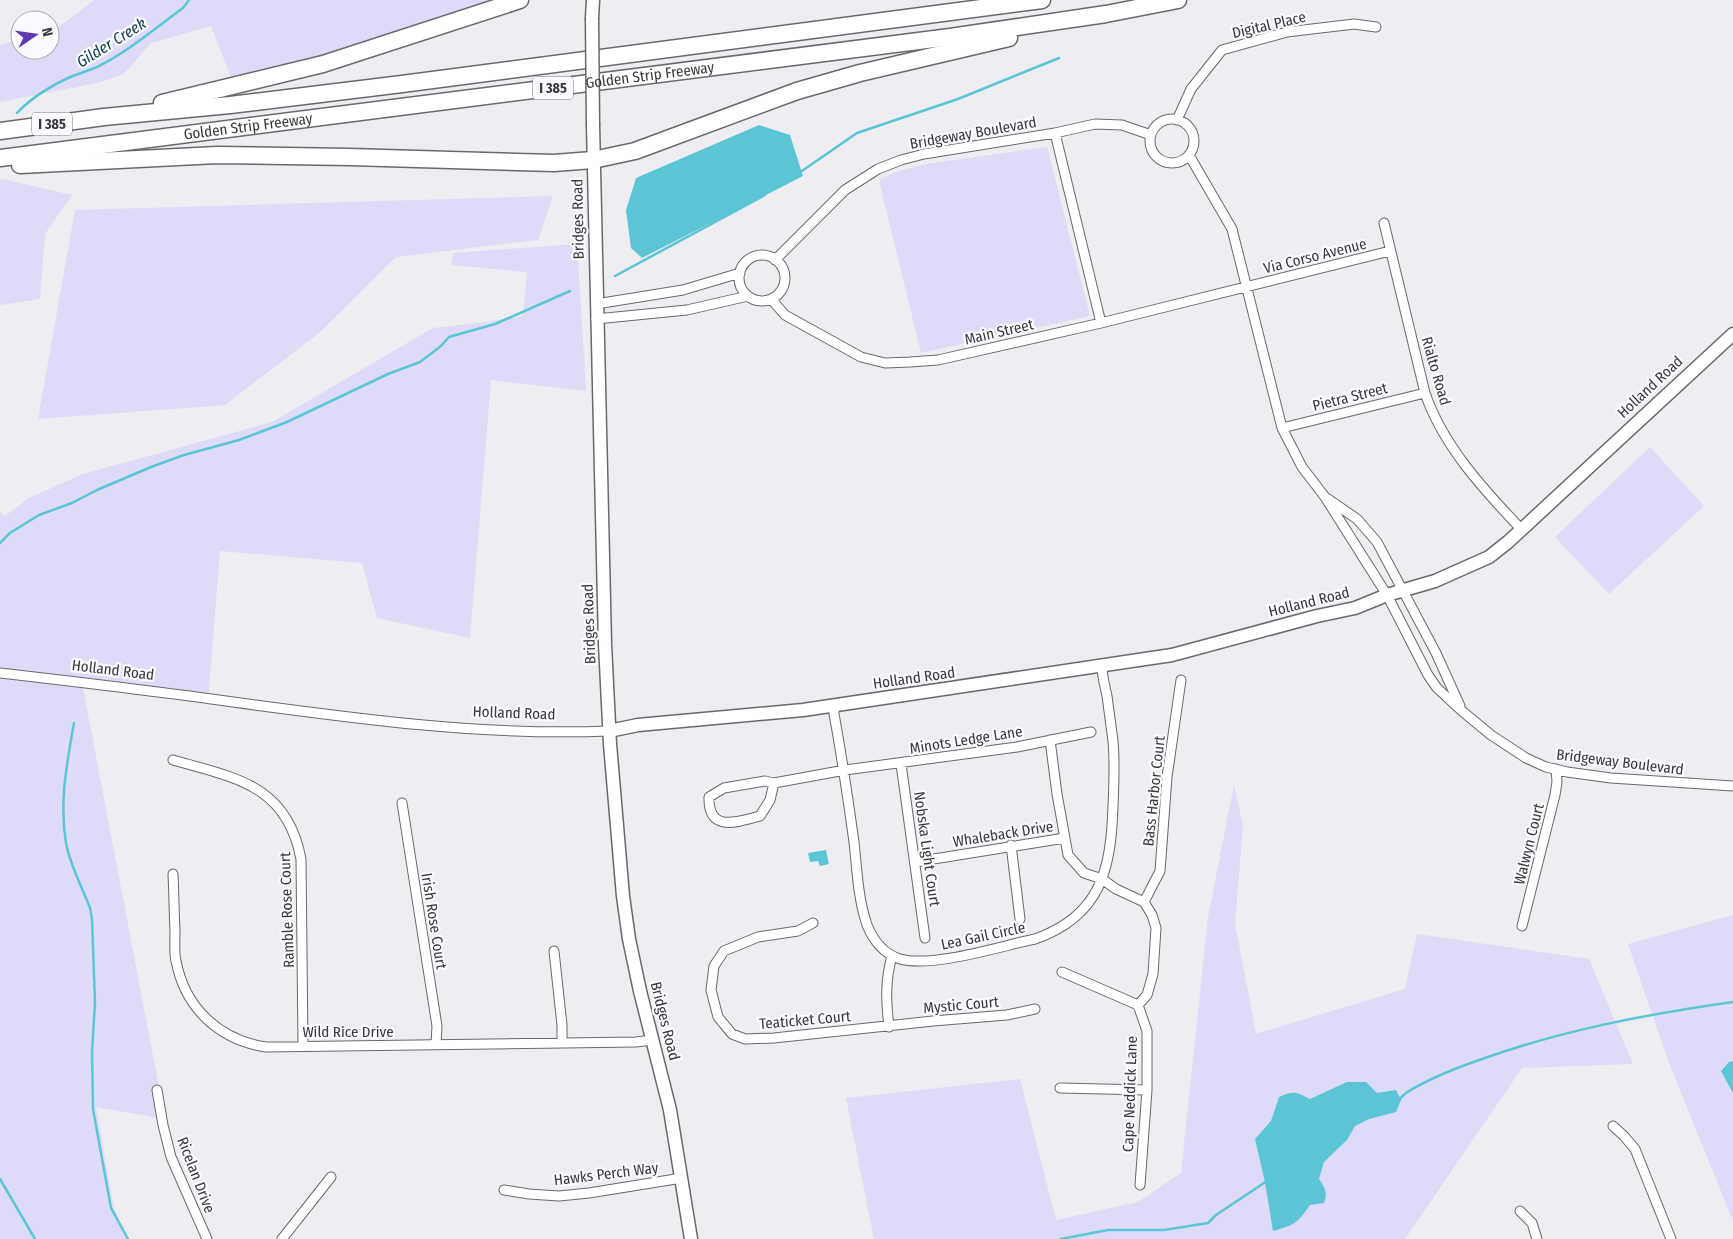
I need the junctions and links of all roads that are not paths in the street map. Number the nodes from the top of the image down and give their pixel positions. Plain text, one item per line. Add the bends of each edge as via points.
1 (520, 0) edge
2 (592, 0) edge
3 (1042, 0) edge
4 (1178, 0) edge
5 (1106, 14) junction
6 (1376, 27) dead end
7 (104, 117) junction
8 (1176, 120) junction
9 (0, 131) edge
10 (1055, 133) junction
11 (1151, 135) junction
12 (1189, 156) junction
13 (0, 158) edge
14 (592, 160) junction
15 (0, 166) edge
16 (1384, 223) dead end
17 (1390, 251) junction
18 (775, 260) junction
19 (740, 273) junction
20 (1247, 287) junction
21 (748, 296) junction
22 (771, 299) junction
23 (596, 304) junction
24 (596, 319) junction
25 (1101, 323) junction
26 (1733, 334) edge
27 (1425, 393) junction
28 (1282, 428) junction
29 (1325, 497) junction
30 (1522, 530) junction
31 (1402, 591) junction
32 (1386, 595) junction
33 (1102, 666) junction
34 (0, 673) edge
35 (1181, 680) dead end
36 (834, 706) junction
37 (1462, 711) junction
38 (610, 731) junction
39 (1091, 732) dead end
40 (1050, 740) junction
41 (173, 760) dead end
42 (900, 764) junction
43 (1556, 769) junction
44 (845, 770) junction
45 (774, 783) junction
46 (1733, 786) edge
47 (402, 804) dead end
48 (1065, 838) junction
49 (1011, 846) junction
50 (915, 862) junction
51 (174, 874) dead end
52 (1102, 879) junction
53 (1144, 902) junction
54 (1020, 919) dead end
55 (813, 923) dead end
56 (1522, 926) dead end
57 (925, 938) dead end
58 (554, 951) dead end
59 (892, 956) junction
60 (1062, 972) dead end
61 (1138, 1005) junction
62 (1035, 1009) dead end
63 (889, 1027) junction
64 (652, 1040) junction
65 (562, 1042) junction
66 (436, 1044) junction
67 (303, 1045) junction
68 (1060, 1088) dead end
69 (157, 1090) dead end
70 (1147, 1090) junction
71 (1613, 1126) dead end
72 (331, 1177) dead end
73 (682, 1178) junction
74 (1140, 1185) dead end
75 (504, 1190) dead end
76 (1520, 1211) dead end
77 (207, 1239) edge
78 (282, 1239) edge
79 (691, 1239) edge
80 (1537, 1239) edge
81 (1671, 1239) edge

1 - 7 highway via 322,64
2 - 14 main road, Bridges Road, bridge
3 - 7 highway, Golden Strip Freeway / I 385 via 402,84
4 - 5 highway, Golden Strip Freeway / I 385
5 - 13 highway, Golden Strip Freeway / I 385 via 866,48
5 - 14 highway via 860,73 797,91 635,150
6 - 8 street, Digital Place via 1354,24 1287,32 1222,50 1191,89
7 - 9 highway, Golden Strip Freeway / I 385
8 - 11 street via 1158,124
8 - 12 street via 1193,134 1193,149
10 - 11 street, Bridgeway Boulevard via 1095,124 1122,126
10 - 18 street, Bridgeway Boulevard via 924,154 878,169 845,190
10 - 25 street
11 - 12 street via 1152,150 1162,161 1176,163
12 - 20 street, Bridgeway Boulevard via 1232,229
14 - 15 highway via 554,163 217,155
14 - 23 main road, Bridges Road
16 - 17 street, Rialto Road
17 - 20 street, Via Corso Avenue
17 - 27 street, Rialto Road
18 - 19 street via 756,256 744,264
18 - 22 street via 782,268 784,278 779,292
19 - 21 street via 741,288
19 - 23 street via 683,290
20 - 25 street, Main Street
20 - 28 street, Bridgeway Boulevard
21 - 22 street via 761,301
21 - 24 street via 687,310
22 - 25 street, Main Street via 785,315 823,337 861,357 885,363 938,360
23 - 24 main road, Bridges Road
24 - 38 main road, Bridges Road
26 - 30 main road, Holland Road
27 - 28 street, Pietra Street
27 - 30 street, Rialto Road via 1455,451
28 - 29 street, Bridgeway Boulevard via 1302,467
29 - 31 street, Bridgeway Boulevard via 1357,519 1377,542
29 - 32 street, Bridgeway Boulevard
30 - 31 main road, Holland Road via 1489,557 1435,581
31 - 32 main road, Holland Road
31 - 37 street, Bridgeway Boulevard via 1436,653
32 - 33 main road, Holland Road via 1355,608 1172,656
32 - 37 street, Bridgeway Boulevard via 1428,675
33 - 36 main road, Holland Road
33 - 52 street, Lea Gail Circle via 1114,768 1110,848
34 - 38 street, Holland Road via 369,720 511,730
35 - 53 street, Bass Harbor Court via 1167,776 1160,871
36 - 38 main road, Holland Road via 638,725
36 - 44 street
37 - 43 street, Bridgeway Boulevard via 1514,751
38 - 64 main road, Bridges Road via 623,896 629,939
39 - 40 street, Minots Ledge Lane
40 - 42 street, Minots Ledge Lane
40 - 48 street
41 - 67 street, Ramble Rose Court via 248,783 276,805 293,830 301,859
42 - 44 street, Minots Ledge Lane
42 - 50 street, Nobska Light Court
43 - 46 street, Bridgeway Boulevard via 1611,778
43 - 56 street, Walwyn Court via 1555,796
44 - 45 street, Minots Ledge Lane
44 - 59 street via 863,911 876,942
45 - 45 street, Minots Ledge Lane via 765,781 724,788 709,798 708,808 722,823 760,816 770,800
47 - 66 street, Irish Rose Court via 437,1026
48 - 49 street, Whaleback Drive
48 - 52 street via 1068,855 1084,873
49 - 50 street, Whaleback Drive
49 - 54 street
50 - 57 street, Nobska Light Court
51 - 67 street, Wild Rice Drive via 176,959 184,988 196,1009 218,1029 242,1041 266,1047
52 - 53 street
52 - 59 street, Lea Gail Circle via 1083,910 1049,934 944,959 914,961
53 - 61 street via 1156,928 1154,974 1147,995
55 - 63 street, Teaticket Court via 798,931 758,937 724,951 714,966 711,990 718,1017 732,1034 745,1039
58 - 65 street
59 - 63 street via 886,990
60 - 61 street
61 - 70 street, Cape Neddick Lane via 1147,1031
62 - 63 street, Mystic Court
64 - 65 street, Wild Rice Drive
64 - 73 main road, Bridges Road via 670,1110
65 - 66 street, Wild Rice Drive
66 - 67 street, Wild Rice Drive
68 - 70 street
69 - 77 street, Ricelan Drive via 171,1157
70 - 74 street, Cape Neddick Lane
71 - 81 street via 1635,1149
72 - 78 street
73 - 75 street, Hawks Perch Way via 559,1196
73 - 79 main road, Bridges Road
76 - 80 street via 1532,1223

